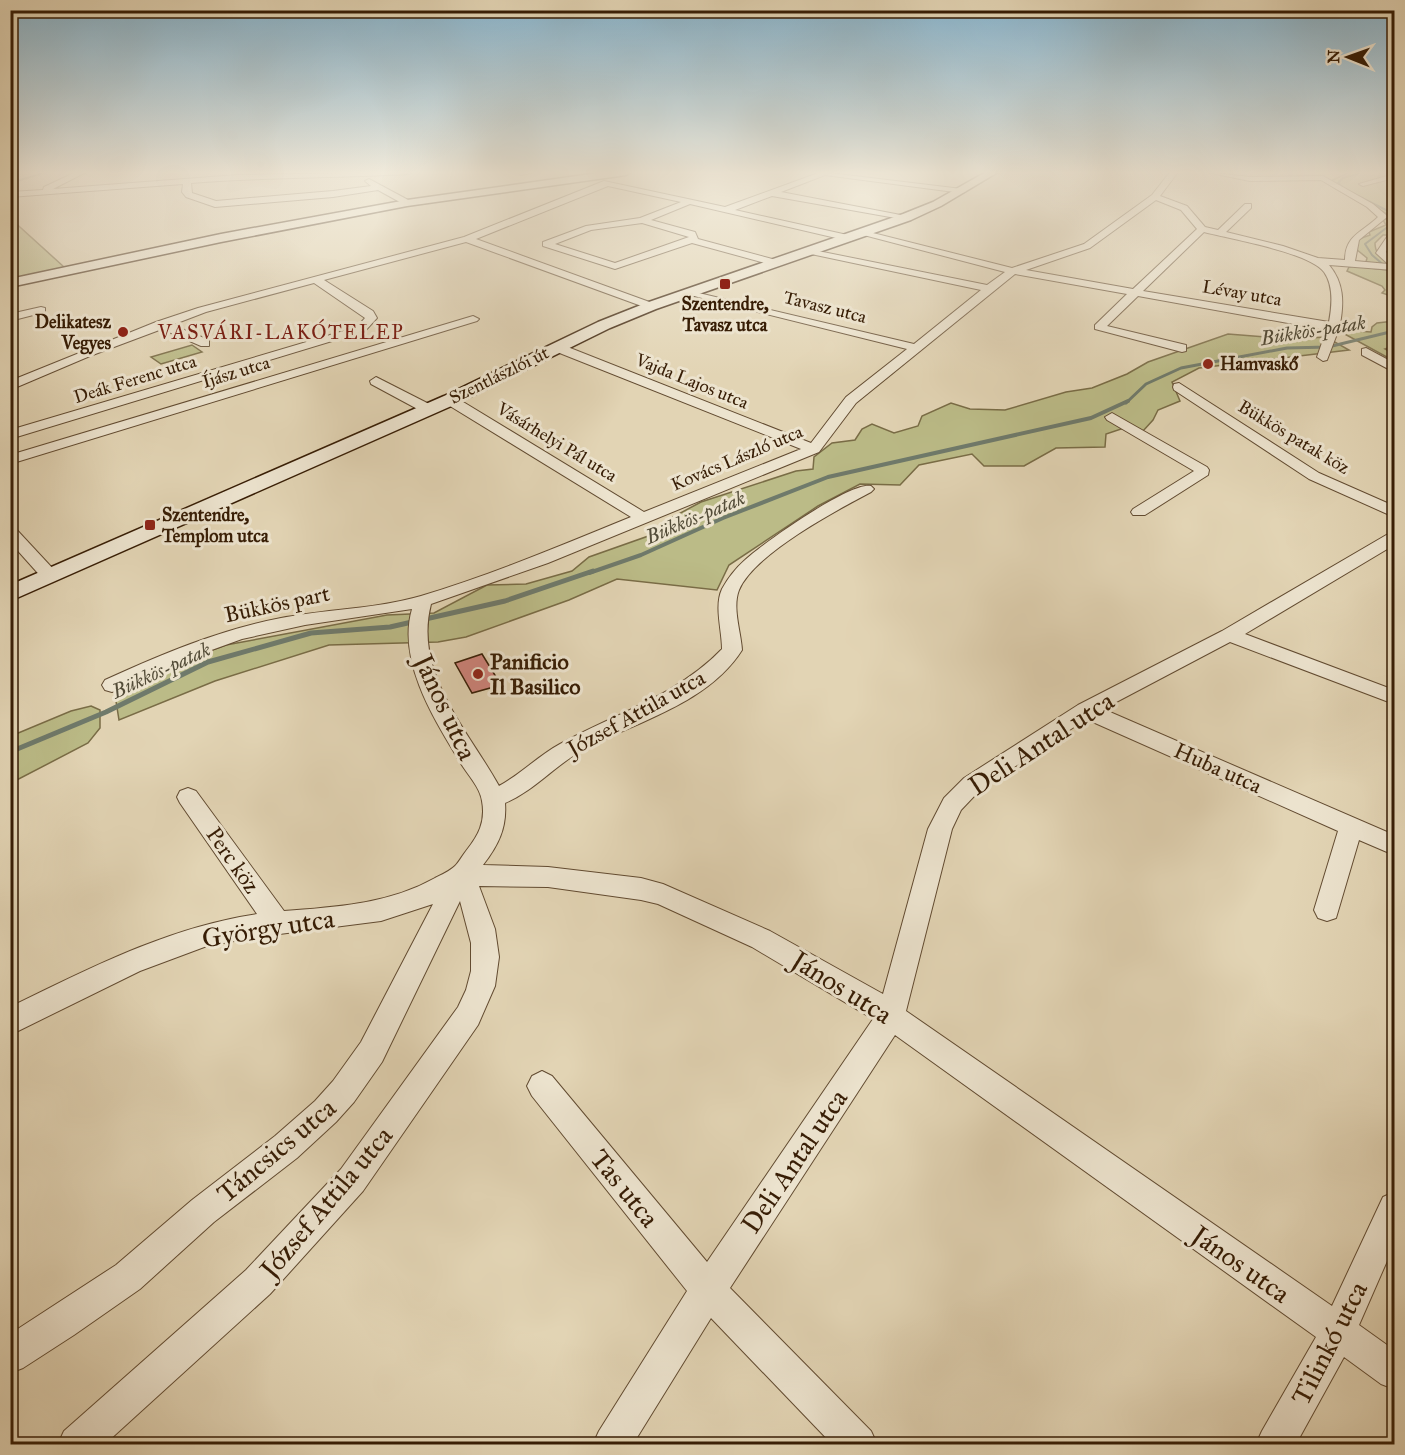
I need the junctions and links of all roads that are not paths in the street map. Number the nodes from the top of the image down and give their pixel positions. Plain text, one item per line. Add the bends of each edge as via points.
1 (212, 240) edge
2 (463, 240) edge
3 (468, 240) edge
4 (557, 240) edge
5 (692, 240) joint
6 (844, 240) edge
7 (872, 240) edge
8 (1095, 240) edge
9 (1190, 240) edge
10 (1245, 240) edge
11 (1353, 240) edge
12 (1390, 245) edge
13 (811, 251) junction
14 (1317, 261) junction
15 (776, 263) junction
16 (1350, 263) junction
17 (1395, 265) edge
18 (1013, 272) junction
19 (315, 279) junction
20 (10, 283) edge
21 (989, 289) junction
22 (690, 292) junction
23 (1134, 292) junction
24 (651, 306) junction
25 (41, 310) dead end
26 (10, 318) edge
27 (473, 319) dead end
28 (160, 324) junction
29 (1328, 330) junction
30 (205, 343) dead end
31 (556, 347) junction
32 (916, 348) junction
33 (1182, 348) dead end
34 (1366, 352) dead end
35 (1323, 357) dead end
36 (1395, 368) edge
37 (376, 381) dead end
38 (10, 386) edge
39 (1179, 387) dead end
40 (450, 400) junction
41 (428, 410) junction
42 (1112, 417) dead end
43 (10, 435) edge
44 (814, 449) junction
45 (10, 460) edge
46 (866, 489) dead end
47 (1139, 512) dead end
48 (1395, 512) edge
49 (644, 518) junction
50 (10, 532) edge
51 (1395, 538) edge
52 (50, 576) junction
53 (10, 594) edge
54 (421, 607) junction
55 (1229, 635) junction
56 (112, 685) dead end
57 (1395, 697) edge
58 (1085, 710) junction
59 (188, 797) dead end
60 (494, 798) junction
61 (1351, 826) junction
62 (1395, 845) edge
63 (462, 874) junction
64 (1327, 910) dead end
65 (278, 923) junction
66 (891, 1016) junction
67 (10, 1022) edge
68 (542, 1086) dead end
69 (1395, 1208) edge
70 (708, 1290) junction
71 (1338, 1333) junction
72 (10, 1355) edge
73 (1395, 1371) edge
74 (77, 1444) edge
75 (612, 1444) edge
76 (858, 1444) edge
77 (1275, 1444) edge

1 - 20 main road
2 - 19 street
3 - 24 street
4 - 5 street via 546,244 615,266
5 - 15 street
6 - 13 main road, Szentlászlói út
7 - 18 street, Lévay utca
8 - 18 street, Kovács László utca
9 - 23 street
10 - 14 street
11 - 16 street
12 - 17 street via 1381,253
13 - 15 main road, Szentlászlói út
13 - 21 street
14 - 16 street
14 - 29 street via 1332,273 1338,302 1334,324
15 - 22 main road, Szentlászlói út
16 - 17 street
18 - 21 street, Kovács László utca
18 - 23 street, Lévay utca
19 - 28 street
19 - 43 street, Deák Ferenc utca via 369,313 368,324
21 - 32 street, Kovács László utca
22 - 24 main road, Szentlászlói út
22 - 32 street, Tavasz utca
23 - 29 street, Lévay utca
23 - 33 street via 1099,327
24 - 31 main road, Szentlászlói út
25 - 26 street
27 - 45 street, Íjász utca
28 - 30 street
28 - 38 street
29 - 35 street
31 - 40 main road, Szentlászlói út
31 - 44 street, Vajda Lajos utca
32 - 44 street, Kovács László utca via 851,400
34 - 36 street
37 - 41 street
39 - 48 street, Bükkös patak köz via 1314,476
40 - 41 main road, Szentlászlói út
40 - 49 street, Vásárhelyi Pál utca
41 - 52 main road, Szentlászlói út
42 - 47 street via 1202,470 1200,476
44 - 49 street, Kovács László utca
46 - 60 street, József Attila utca via 779,542 740,576 728,598 732,650 704,679 566,750 520,786
49 - 54 street, Kovács László utca
50 - 52 street
51 - 55 street, Deli Antal utca
52 - 53 main road, Szentlászlói út
54 - 56 street, Bükkös part via 307,619 234,635
54 - 60 street, János utca via 417,648 437,700
55 - 57 street
55 - 58 street, Deli Antal utca
58 - 61 street, Huba utca
58 - 66 street, Deli Antal utca via 972,784 952,804 940,829
59 - 65 street, Perc köz
60 - 63 street via 496,818 491,836
61 - 62 street, Huba utca
61 - 64 street
63 - 65 street, György utca via 406,904 326,919
63 - 66 street, János utca via 548,877 663,895 762,939 840,982
63 - 72 street, Táncsics utca via 379,1036 339,1098 144,1264 54,1329
63 - 74 street, József Attila utca via 480,921 486,963 468,1016 352,1180 258,1282
65 - 67 street, György utca via 235,928 170,947
66 - 70 street, Deli Antal utca
66 - 71 street, János utca
68 - 70 street, Tas utca
69 - 71 street, Tilinkó utca
70 - 75 street, Deli Antal utca
70 - 76 street, Tas utca
71 - 73 street, János utca
71 - 77 street, Tilinkó utca

